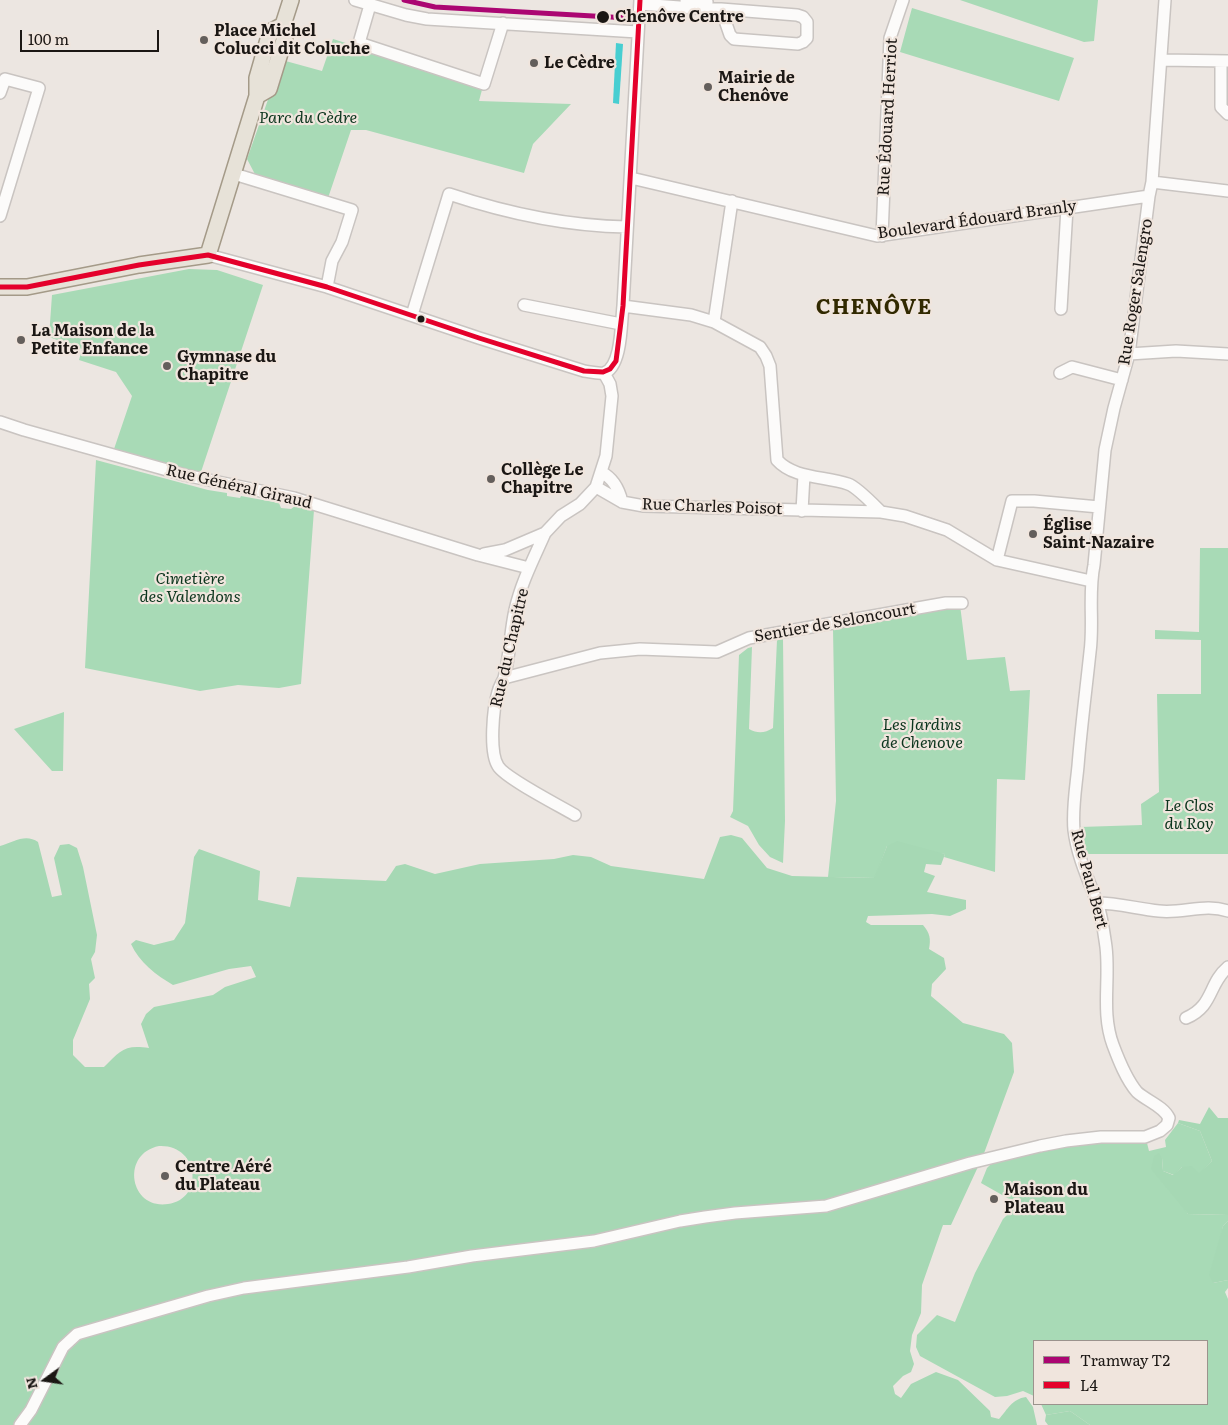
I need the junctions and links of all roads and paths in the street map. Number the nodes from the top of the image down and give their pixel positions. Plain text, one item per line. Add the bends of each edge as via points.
1 (355, 0) edge
2 (686, 0) edge
3 (903, 0) edge
4 (1165, 0) edge
5 (288, 1) edge
6 (640, 2) edge
7 (370, 5) junction
8 (706, 9) junction
9 (721, 9) junction
10 (503, 24) junction
11 (638, 32) junction
12 (1161, 60) junction
13 (1224, 61) edge
14 (0, 94) edge
15 (1228, 114) edge
16 (234, 174) junction
17 (630, 178) junction
18 (1152, 182) junction
19 (1228, 191) edge
20 (1149, 196) junction
21 (732, 201) junction
22 (1068, 208) junction
23 (0, 216) edge
24 (627, 227) junction
25 (882, 236) junction
26 (208, 255) junction
27 (0, 287) edge
28 (327, 287) junction
29 (524, 305) dead end
30 (623, 306) junction
31 (1061, 309) dead end
32 (412, 315) junction
33 (714, 322) junction
34 (621, 324) junction
35 (1129, 354) junction
36 (1228, 354) edge
37 (604, 372) junction
38 (1060, 373) dead end
39 (1122, 380) junction
40 (0, 422) edge
41 (601, 472) junction
42 (804, 475) junction
43 (596, 487) junction
44 (622, 502) junction
45 (1099, 507) junction
46 (802, 511) junction
47 (881, 512) junction
48 (545, 532) junction
49 (478, 555) junction
50 (997, 560) junction
51 (529, 568) junction
52 (1091, 581) junction
53 (962, 603) dead end
54 (504, 678) junction
55 (574, 815) dead end
56 (1097, 903) junction
57 (1228, 911) edge
58 (1228, 967) edge
59 (1186, 1018) dead end
60 (20, 1425) edge

1 - 7 street
2 - 8 street via 707,2
3 - 25 street, Rue Édouard Herriot via 890,38
4 - 12 street, Rue Roger Salengro
5 - 16 main road via 283,25 269,36 257,78 257,96
6 - 8 street
6 - 11 street
7 - 10 street via 427,19
7 - 10 street via 359,43 484,84
8 - 9 street
9 - 9 street via 734,39 798,44 807,38 807,22 803,17
10 - 11 street
11 - 17 street
12 - 13 street
12 - 18 street, Rue Roger Salengro
13 - 15 street via 1221,107
14 - 23 street via 5,79 39,88
16 - 26 main road
16 - 28 street via 352,210 332,261
17 - 21 street, Boulevard Édouard Branly
17 - 24 street
18 - 19 street
18 - 20 street, Rue Roger Salengro
20 - 22 street, Boulevard Édouard Branly
20 - 35 street, Rue Roger Salengro
21 - 25 street, Boulevard Édouard Branly
21 - 33 street
22 - 25 street, Boulevard Édouard Branly
22 - 31 street
24 - 30 street
24 - 32 street via 545,219 449,194
26 - 27 main road via 139,265 27,288
26 - 28 street
28 - 32 street
29 - 34 street
30 - 33 street via 691,315
30 - 34 street
32 - 37 street via 584,371
33 - 42 street via 760,347 766,356 770,366 777,460 782,466
34 - 37 street via 616,360 613,367
35 - 36 street via 1176,350
35 - 39 street, Rue Roger Salengro
37 - 41 street via 612,396 606,456
38 - 39 street via 1072,367
39 - 45 street, Rue Roger Salengro via 1105,450
40 - 49 street, Rue Général Giraud via 185,475 294,498
41 - 43 street
41 - 44 street via 620,491
42 - 46 street
42 - 47 street via 850,484
43 - 44 street, Rue Charles Poisot
43 - 48 street, Rue Général Giraud
44 - 46 street, Rue Charles Poisot via 644,506
45 - 50 street via 1012,501
45 - 52 street, Rue Roger Salengro
46 - 47 street, Rue Charles Poisot
47 - 50 street, Rue Charles Poisot via 948,530
48 - 49 street, Rue Général Giraud via 505,550
48 - 51 street, Rue du Chapitre
49 - 51 street, Rue Général Giraud
50 - 52 street, Rue Charles Poisot
51 - 54 street, Rue du Chapitre via 515,610
52 - 56 street, Rue Paul Bert via 1091,650 1074,800 1074,829 1082,864
53 - 54 street, Sentier de Seloncourt via 946,603 750,638 717,652 640,648 600,653
54 - 55 street, Rue du Chapitre via 498,691 493,738 498,768
56 - 57 street via 1161,912 1206,907
56 - 60 street, Rue Paul Bert via 1106,948 1105,1004 1109,1032 1133,1086 1168,1118 1167,1125 1160,1131 1145,1137 1082,1138 985,1159 826,1206 735,1213 680,1221 594,1241 244,1288 213,1295 76,1334 63,1347
58 - 59 street via 1220,975 1206,1003

